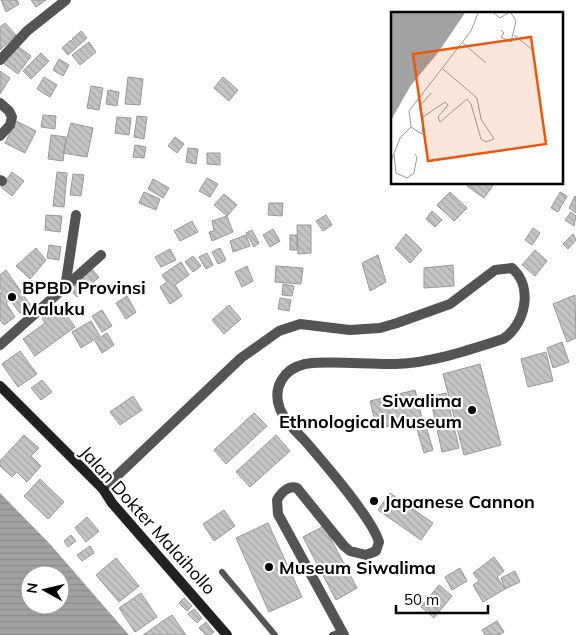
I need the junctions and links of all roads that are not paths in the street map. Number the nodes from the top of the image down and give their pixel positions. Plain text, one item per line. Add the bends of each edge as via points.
1 (66, 0) edge
2 (0, 60) edge
3 (0, 103) edge
4 (0, 136) edge
5 (76, 214) dead end
6 (101, 255) dead end
7 (65, 288) junction
8 (0, 345) edge
9 (0, 386) edge
10 (103, 488) junction
11 (222, 572) dead end
12 (339, 634) edge
13 (227, 635) edge
14 (275, 635) edge

1 - 2 street via 27,31
3 - 4 street via 12,117 10,125
5 - 7 street
6 - 7 street
7 - 8 street
9 - 10 main road, Jalan Dokter Malaihollo
10 - 12 street via 241,358 279,331 300,324 355,330 398,323 450,304 495,270 512,268 522,280 522,313 514,332 503,339 427,360 398,364 306,364 290,369 278,386 277,398 286,421 322,461 373,528 379,542 376,551 366,555 350,551 297,488 285,490 277,500 278,514
10 - 13 main road, Jalan Dokter Malaihollo via 112,503
11 - 14 lane

